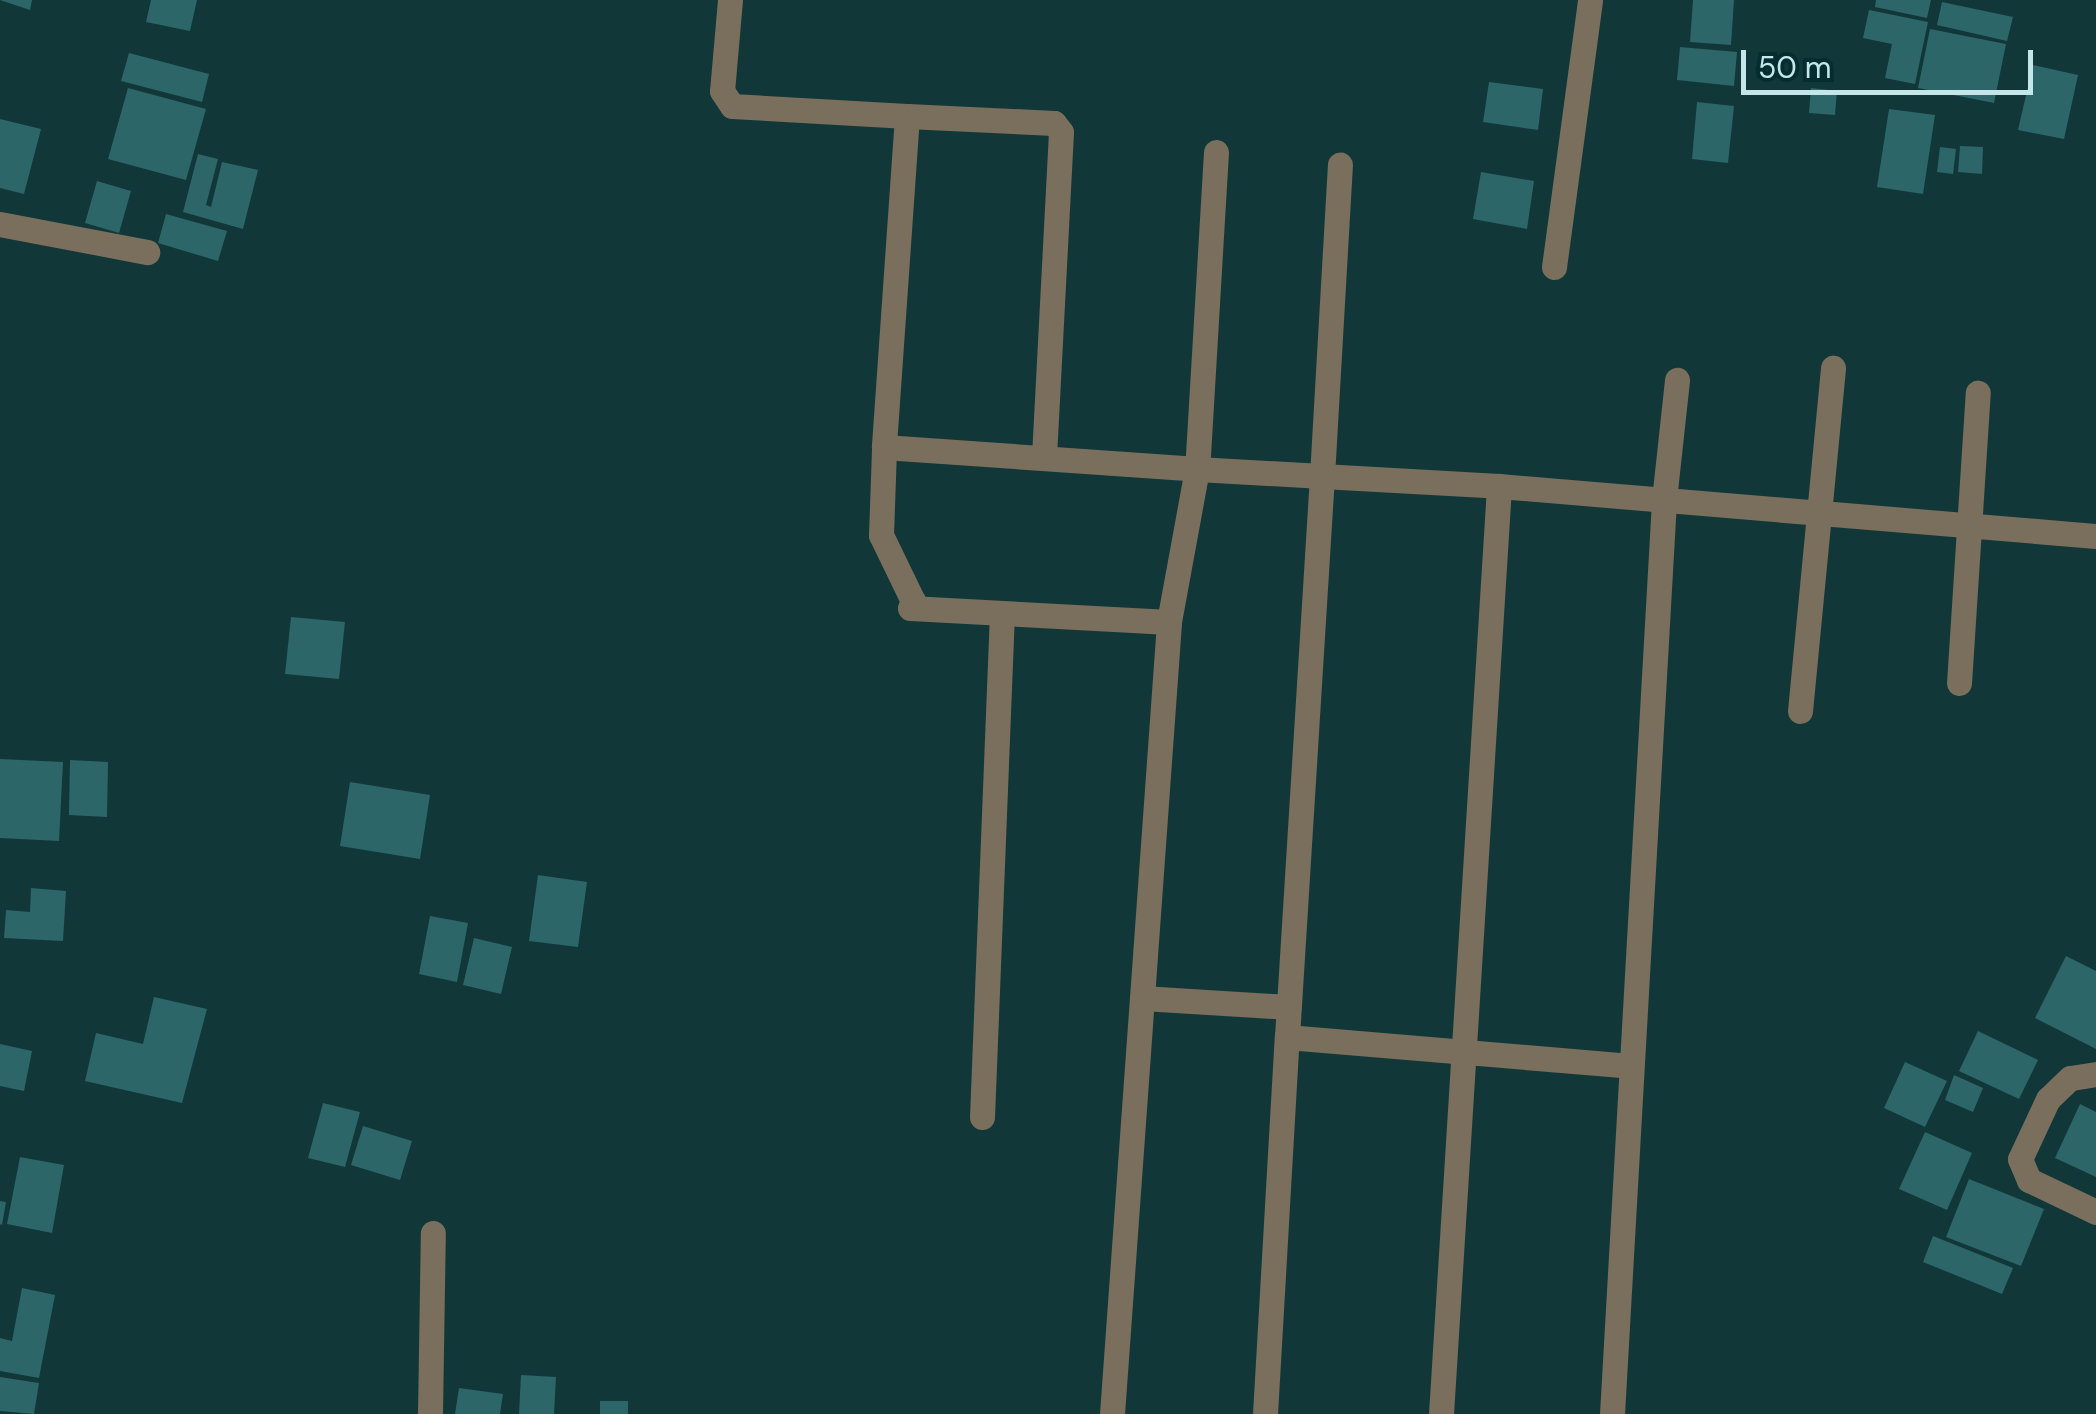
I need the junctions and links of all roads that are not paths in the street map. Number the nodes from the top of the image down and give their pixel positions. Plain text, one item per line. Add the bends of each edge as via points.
1 (730, 0) edge
2 (1590, 0) edge
3 (907, 116) junction
4 (1216, 152) dead end
5 (1340, 165) dead end
6 (0, 224) edge
7 (147, 252) dead end
8 (1554, 267) dead end
9 (1833, 368) dead end
10 (1677, 380) dead end
11 (1978, 393) dead end
12 (884, 447) junction
13 (1044, 458) junction
14 (1197, 469) junction
15 (1322, 476) junction
16 (1499, 486) junction
17 (1664, 500) junction
18 (1819, 513) junction
19 (1969, 526) junction
20 (2096, 536) edge
21 (1002, 614) junction
22 (1169, 622) junction
23 (1959, 683) dead end
24 (1800, 711) dead end
25 (1142, 998) junction
26 (1289, 1007) junction
27 (1287, 1037) junction
28 (1464, 1053) junction
29 (1631, 1066) junction
30 (2096, 1074) edge
31 (982, 1117) dead end
32 (2096, 1212) edge
33 (434, 1232) dead end
34 (430, 1414) edge
35 (1112, 1414) edge
36 (1266, 1414) edge
37 (1441, 1414) edge
38 (1612, 1414) edge

1 - 3 street via 722,91 732,106
2 - 8 street
3 - 12 street
3 - 13 street via 1054,123 1060,132
4 - 14 street
5 - 15 street
6 - 7 street
9 - 18 street
10 - 17 street
11 - 19 street
12 - 13 street
12 - 21 street via 881,534 913,600 910,608
13 - 14 street
14 - 15 street
14 - 22 street
15 - 16 street
15 - 26 street
16 - 17 street
16 - 28 street
17 - 18 street
17 - 29 street
18 - 19 street
18 - 24 street
19 - 20 street
19 - 23 street
21 - 22 street
21 - 31 street
22 - 25 street
25 - 26 street
25 - 35 street
26 - 27 street
27 - 28 street
27 - 36 street
28 - 29 street
28 - 37 street
29 - 38 street
30 - 32 street via 2070,1078 2048,1099 2020,1160 2029,1180
33 - 34 street

